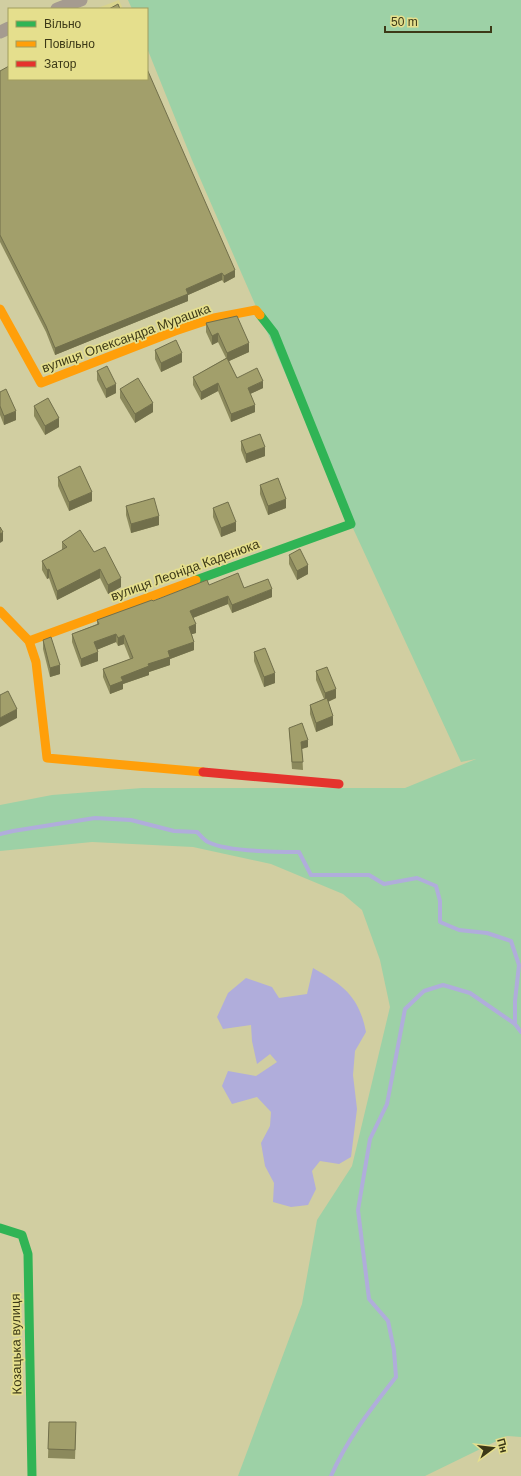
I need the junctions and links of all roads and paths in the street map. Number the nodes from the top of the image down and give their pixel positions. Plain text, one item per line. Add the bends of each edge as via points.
1 (81, 0) edge
2 (60, 8) edge
3 (0, 309) edge
4 (350, 524) joint
5 (0, 611) edge
6 (29, 641) junction
7 (339, 784) dead end
8 (0, 1228) edge
9 (32, 1476) edge

1 - 2 street
3 - 4 street, вулиця Олександра Мурашка via 41,384 175,331 214,318 256,310 274,333
4 - 6 street, вулиця Леоніда Каденюка
5 - 6 street
6 - 7 street via 36,662 47,758
8 - 9 street, Козацька вулиця via 22,1235 28,1254

